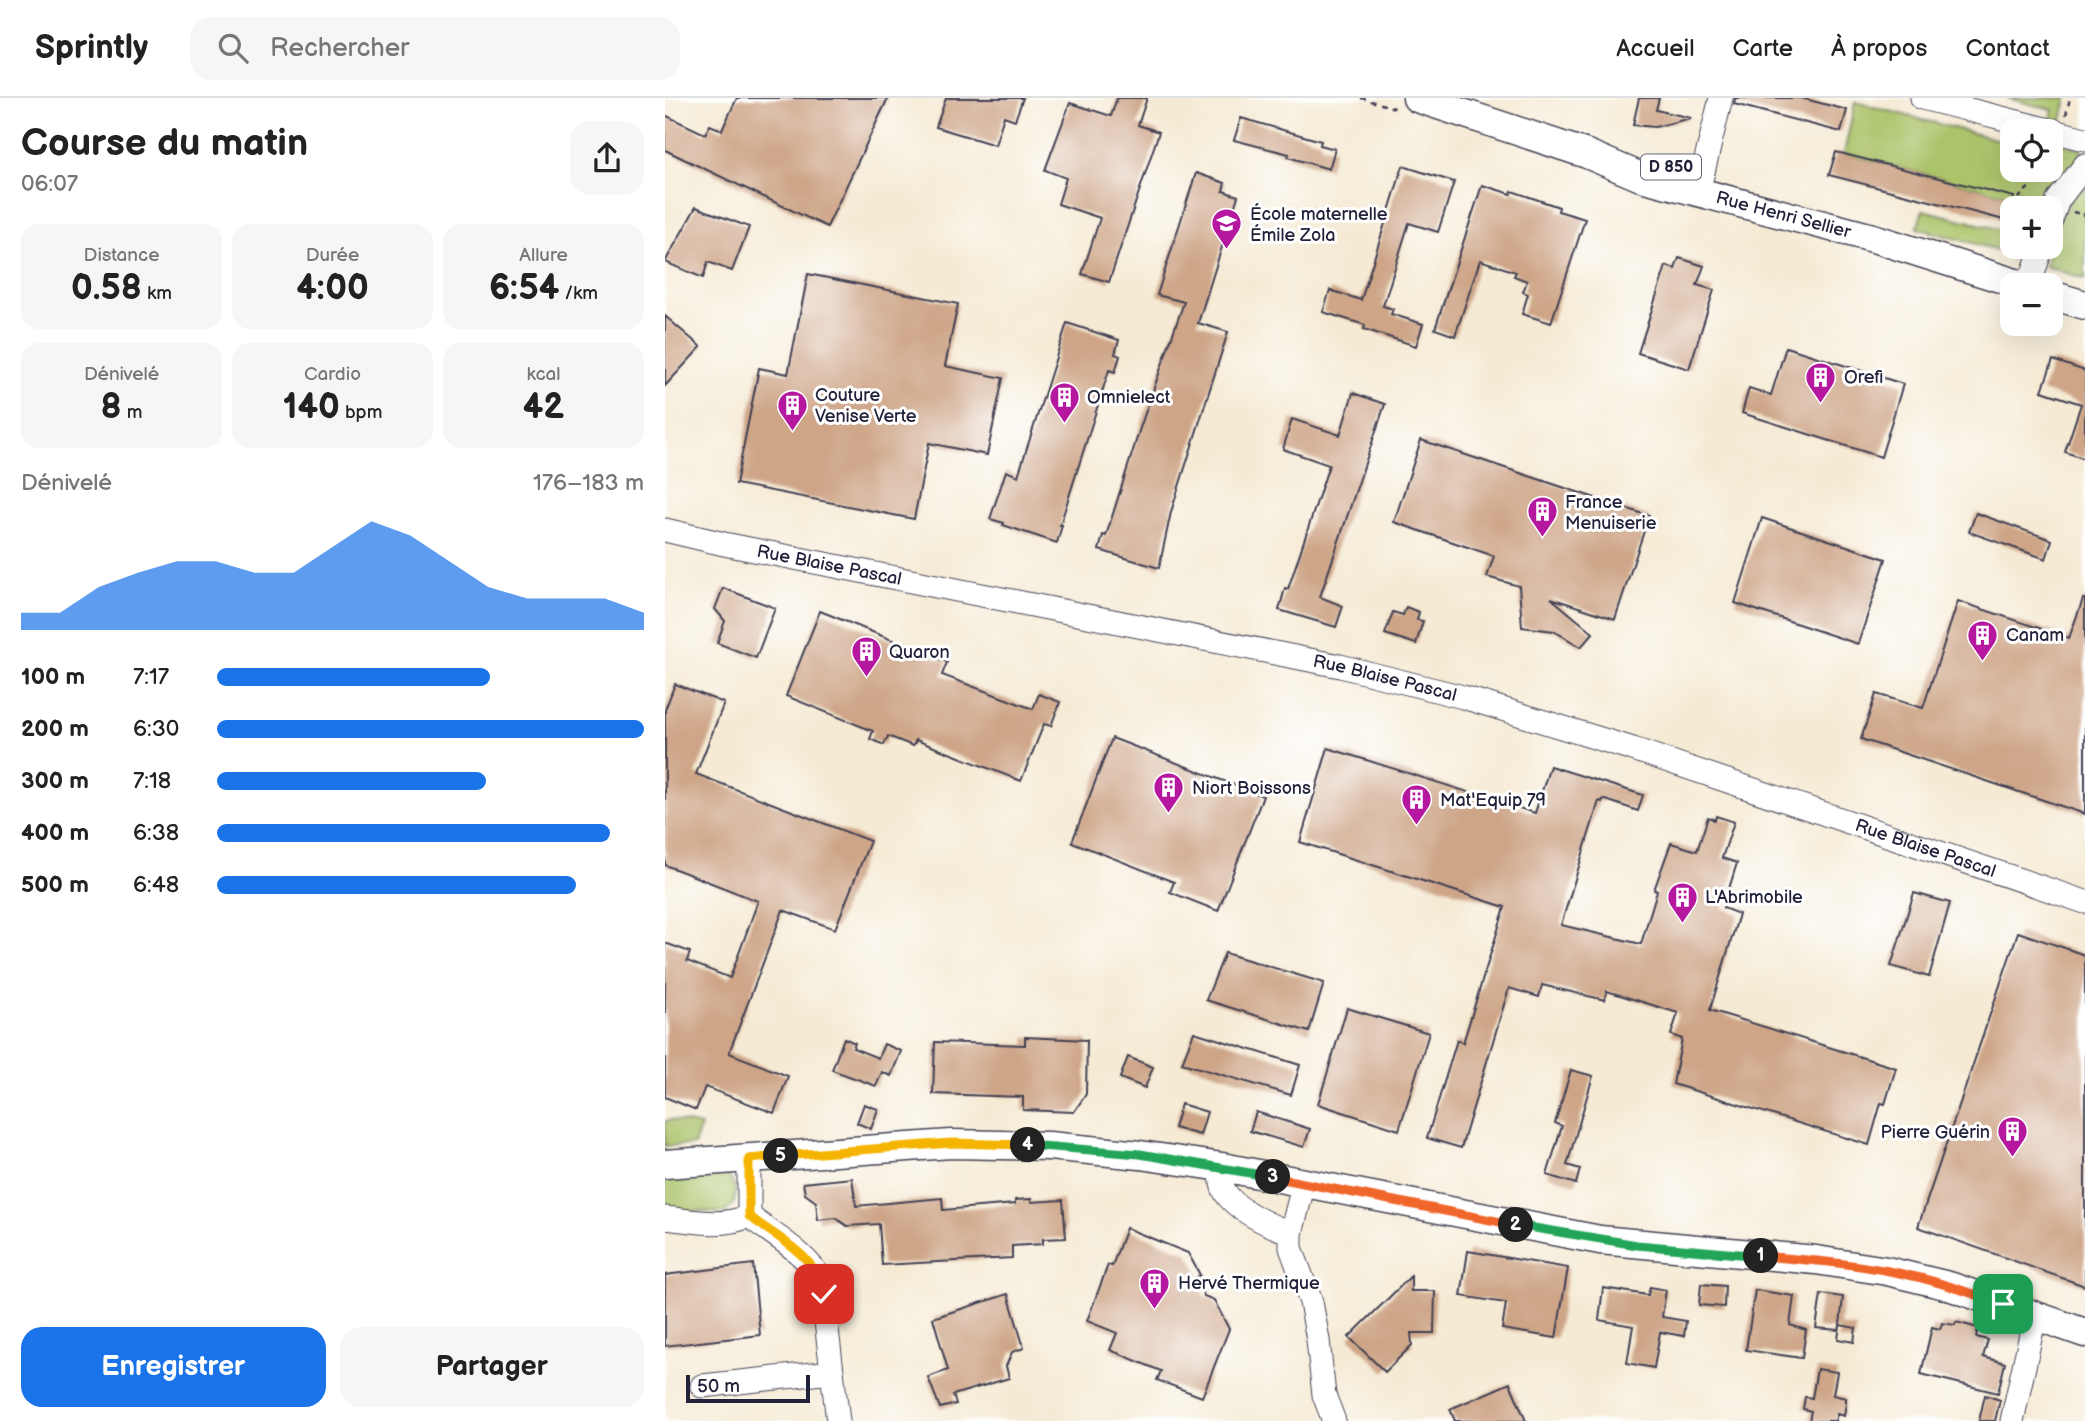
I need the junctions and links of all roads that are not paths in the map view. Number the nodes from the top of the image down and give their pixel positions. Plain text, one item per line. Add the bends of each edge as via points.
1 (1417, 98) edge
2 (1469, 98) edge
3 (1721, 98) edge
4 (1922, 98) edge
5 (2076, 142) edge
6 (2085, 165) edge
7 (1702, 176) junction
8 (2061, 196) edge
9 (1873, 238) junction
10 (2000, 278) edge
11 (2063, 299) edge
12 (2085, 305) edge
13 (665, 530) edge
14 (2085, 902) edge
15 (749, 1159) junction
16 (665, 1164) edge
17 (1222, 1167) junction
18 (1304, 1183) junction
19 (749, 1216) junction
20 (665, 1218) edge
21 (1291, 1233) junction
22 (2035, 1315) junction
23 (2085, 1333) edge
24 (832, 1373) junction
25 (702, 1386) dead end
26 (838, 1421) edge
27 (1334, 1421) edge
28 (2012, 1421) edge

1 - 9 main road, Rue Henri Sellier / D 850 via 1587,154 1641,177
2 - 7 main road, Rue Henri Sellier / D 850
3 - 7 street
4 - 5 street
6 - 8 street
7 - 9 main road, Rue Henri Sellier / D 850 via 1820,212
9 - 10 main road, Rue Henri Sellier / D 850
11 - 12 main road
13 - 14 street, Rue Blaise Pascal via 1340,666 1463,697
15 - 16 main road
15 - 17 main road via 979,1143 1098,1150
15 - 19 street
17 - 18 main road
17 - 21 street via 1223,1188 1234,1202
18 - 21 street
18 - 22 main road via 1600,1240 1887,1271
19 - 20 street via 719,1224
19 - 24 street via 799,1252 821,1280
21 - 27 street via 1291,1248 1316,1324 1324,1395
22 - 23 main road
22 - 28 street
24 - 25 street
24 - 26 street

